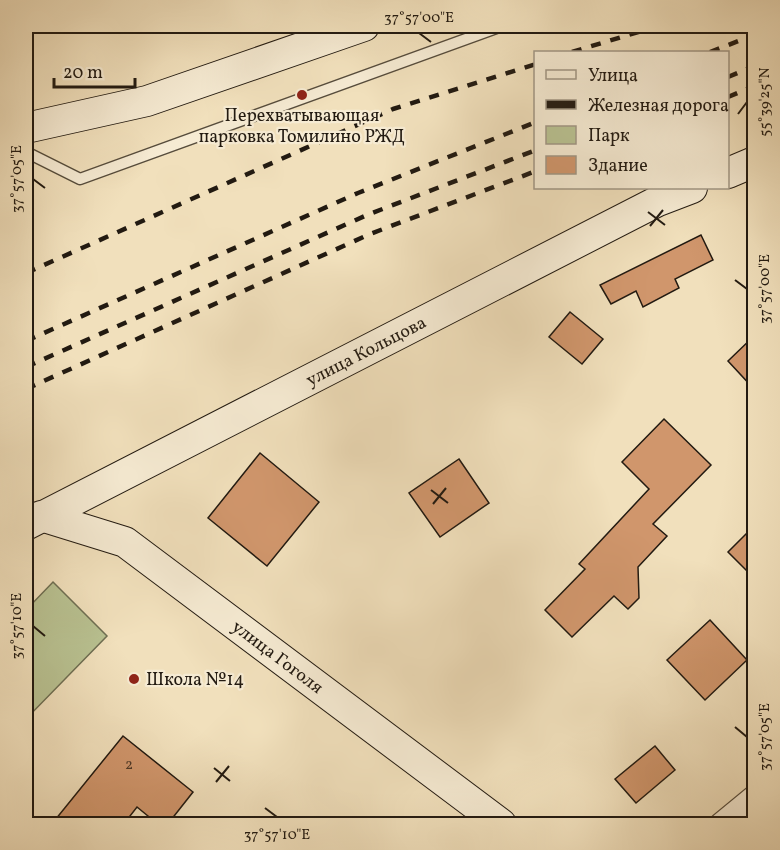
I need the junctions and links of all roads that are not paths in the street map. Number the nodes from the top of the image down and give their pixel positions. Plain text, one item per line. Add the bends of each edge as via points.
1 (364, 26) edge
2 (502, 26) edge
3 (26, 128) edge
4 (26, 152) edge
5 (754, 162) edge
6 (729, 173) edge
7 (689, 189) edge
8 (34, 521) edge
9 (754, 796) edge
10 (501, 825) edge
11 (720, 825) edge

1 - 3 street via 147,101
2 - 4 lane via 80,179
5 - 6 street
7 - 8 street, улица Кольцова via 658,201
8 - 10 street, улица Гоголя via 125,542
9 - 11 street

